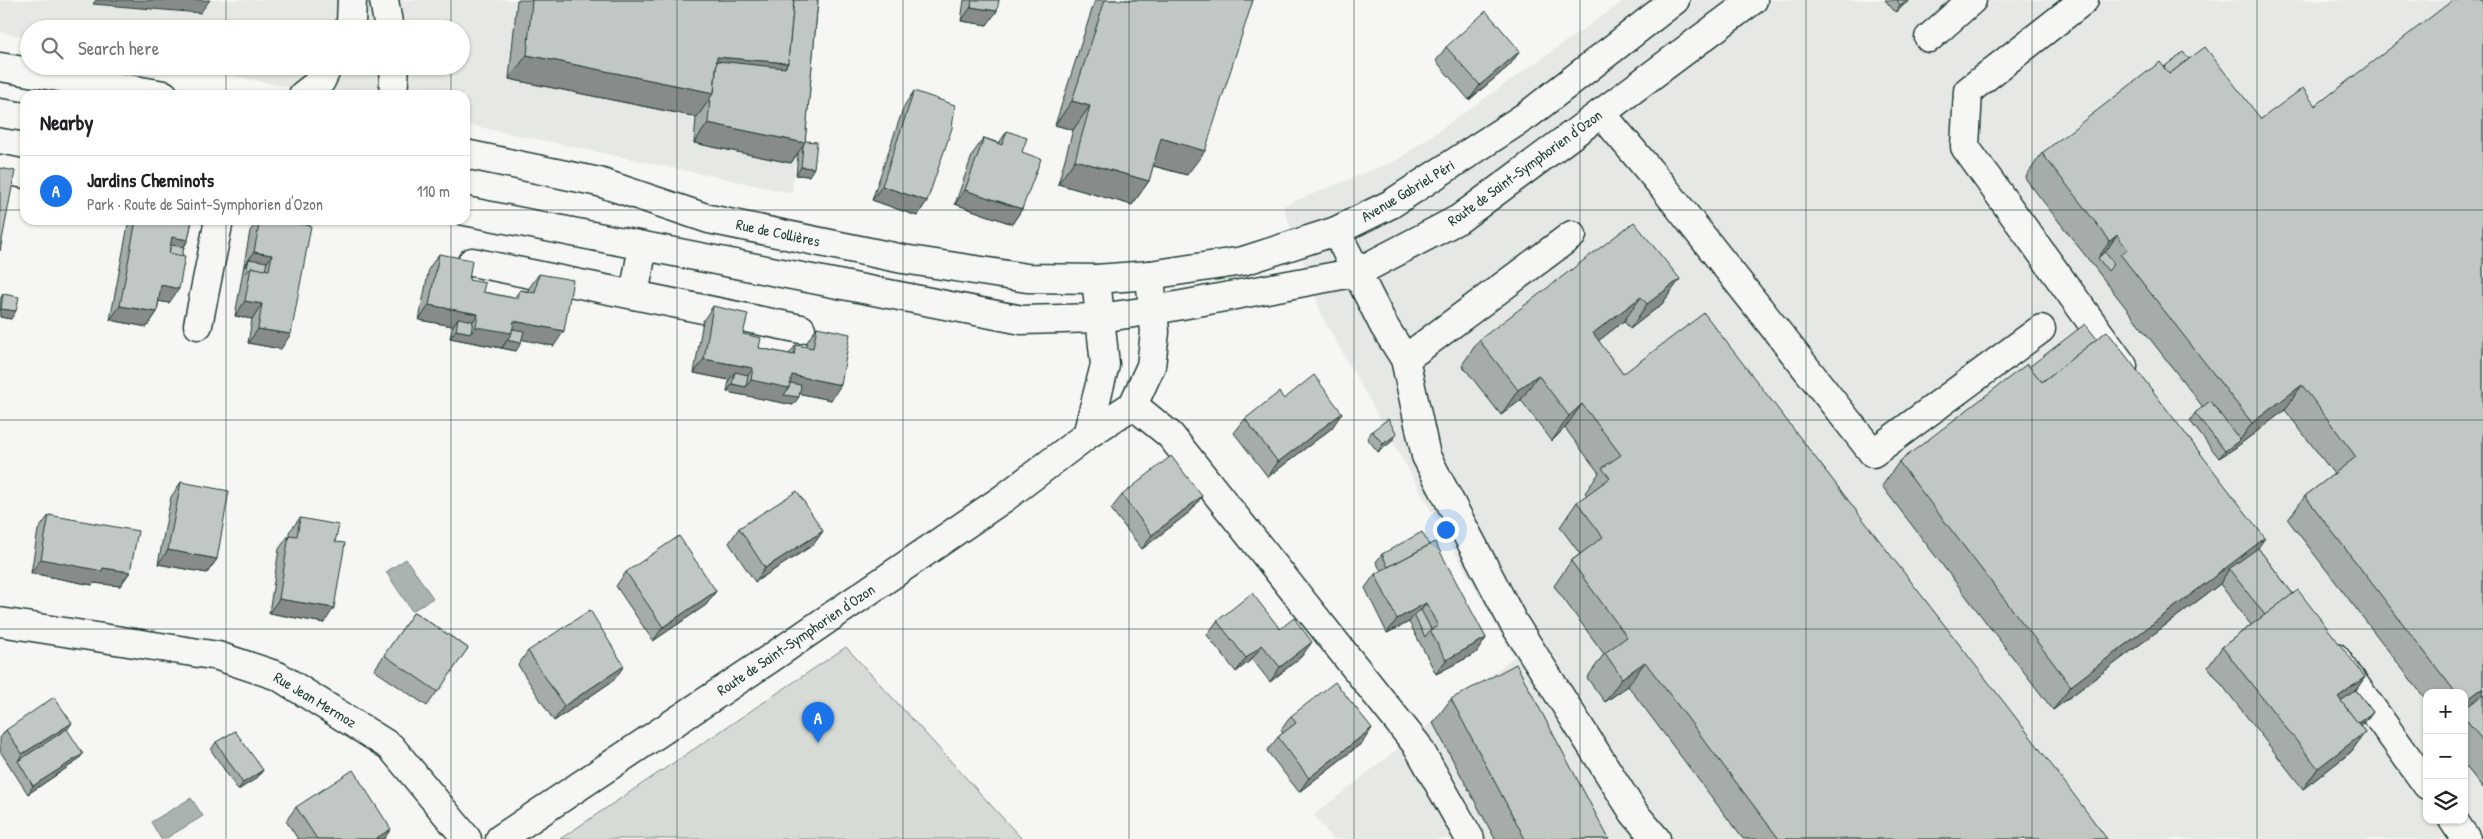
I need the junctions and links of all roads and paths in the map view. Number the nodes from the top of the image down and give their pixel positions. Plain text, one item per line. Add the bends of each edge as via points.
1 (352, 0) edge
2 (384, 0) edge
3 (1675, 0) edge
4 (1753, 0) edge
5 (1972, 0) edge
6 (2084, 0) edge
7 (351, 20) edge
8 (387, 20) edge
9 (1929, 38) dead end
10 (0, 67) edge
11 (20, 70) edge
12 (47, 75) edge
13 (324, 75) edge
14 (394, 75) edge
15 (135, 90) edge
16 (309, 90) edge
17 (393, 90) edge
18 (0, 113) edge
19 (1601, 113) junction
20 (20, 116) edge
21 (470, 155) edge
22 (0, 169) edge
23 (20, 173) edge
24 (470, 212) edge
25 (218, 225) edge
26 (1336, 232) junction
27 (1572, 235) dead end
28 (643, 246) junction
29 (472, 262) edge
30 (1358, 272) junction
31 (1150, 275) junction
32 (1096, 279) junction
33 (634, 295) junction
34 (1155, 310) junction
35 (1100, 318) junction
36 (198, 325) dead end
37 (802, 329) dead end
38 (2040, 329) dead end
39 (1406, 359) junction
40 (2140, 389) edge
41 (1133, 405) junction
42 (1087, 435) junction
43 (0, 622) edge
44 (2322, 640) edge
45 (2423, 779) edge
46 (2455, 824) edge
47 (468, 839) edge
48 (500, 839) edge
49 (1470, 839) edge
50 (1656, 839) edge
51 (2466, 839) edge

1 - 7 main road
2 - 8 main road
3 - 26 main road, Avenue Gabriel Péri via 1529,114 1416,189
4 - 19 main road, Route de Saint-Symphorien d'Ozon
5 - 9 main road
6 - 40 main road via 1968,90 1965,147
10 - 11 main road
12 - 15 main road
13 - 16 main road
14 - 17 main road
18 - 20 main road
19 - 30 main road, Route de Saint-Symphorien d'Ozon via 1459,219
19 - 38 main road via 1873,453
21 - 32 main road, Rue de Collières via 599,182 709,219 904,260 1027,278
22 - 23 main road
24 - 28 main road
25 - 36 main road
26 - 30 main road
26 - 31 main road, Avenue Gabriel Péri via 1243,261
27 - 39 main road
28 - 33 main road
28 - 35 main road via 1022,320
29 - 33 main road
30 - 34 main road, Route de Saint-Symphorien d'Ozon
30 - 39 main road via 1384,326
31 - 32 main road, Avenue Gabriel Péri
31 - 34 main road
32 - 35 main road
33 - 37 main road
34 - 35 main road, Route de Saint-Symphorien d'Ozon
34 - 41 main road via 1151,366
35 - 42 main road via 1105,364
39 - 50 main road via 1426,456 1513,622 1634,813
41 - 42 main road, Route de Saint-Symphorien d'Ozon
41 - 49 main road via 1170,435 1390,710 1417,746
42 - 48 main road, Route de Saint-Symphorien d'Ozon via 996,503
43 - 47 main road, Rue Jean Mermoz via 218,656 278,676 391,747
44 - 45 main road
46 - 51 main road

